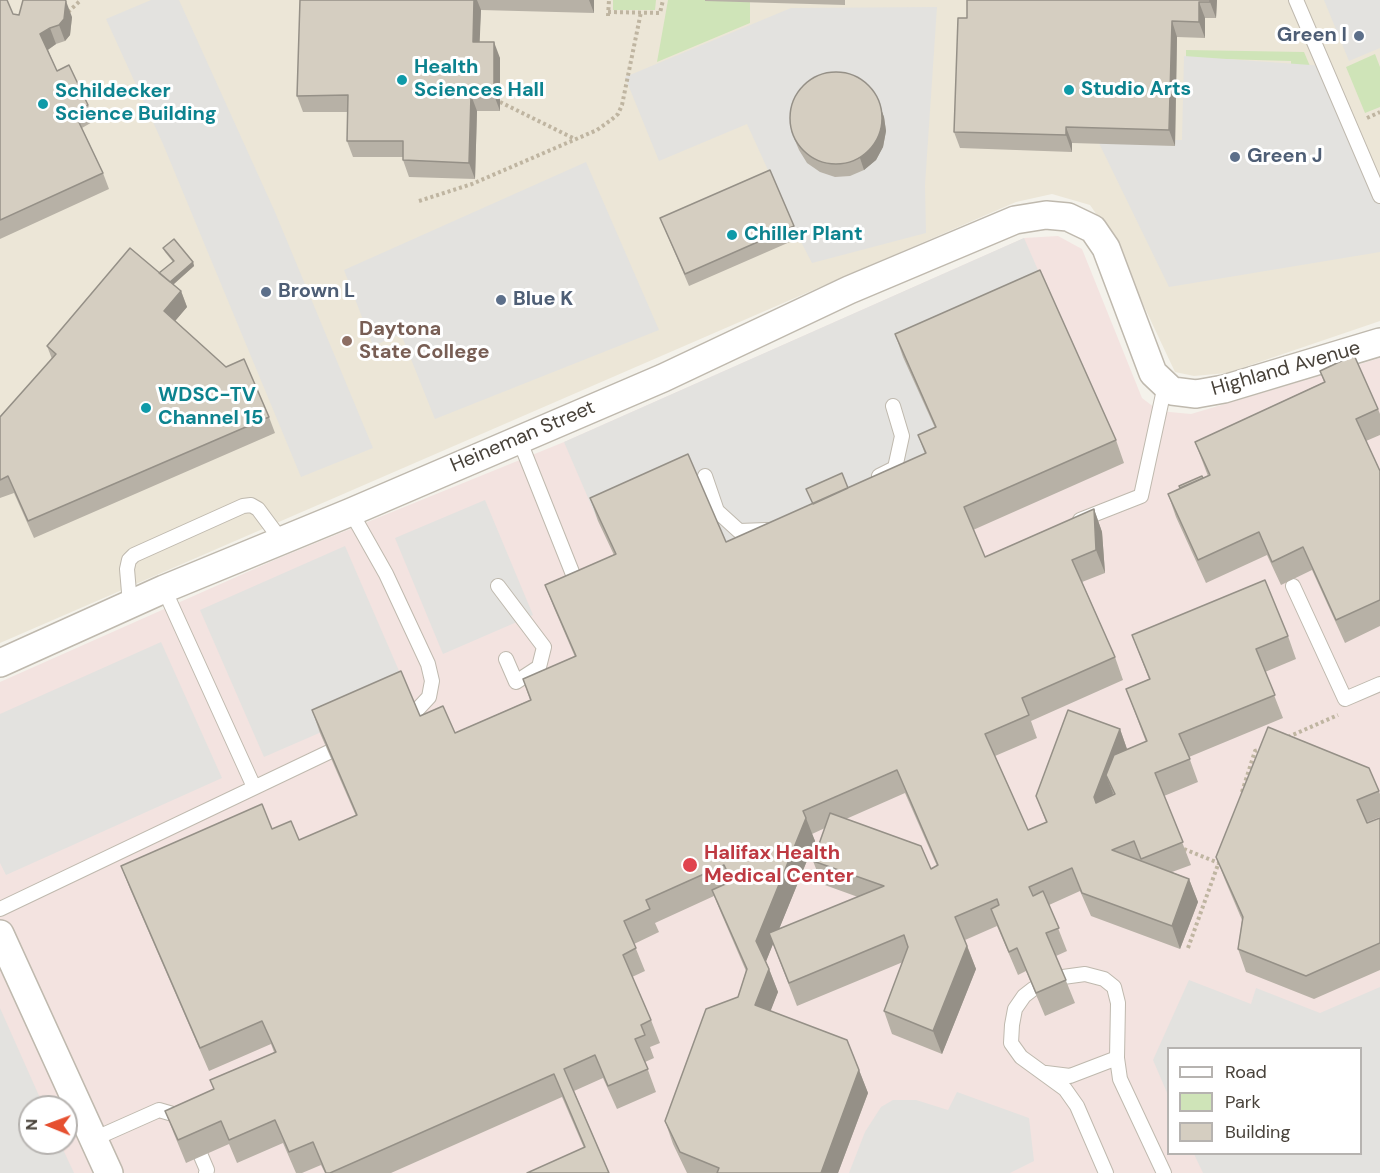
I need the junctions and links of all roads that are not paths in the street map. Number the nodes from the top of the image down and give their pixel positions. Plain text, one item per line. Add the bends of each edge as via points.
1 (1296, 0) edge
2 (1380, 196) edge
3 (1380, 342) edge
4 (1166, 385) junction
5 (893, 406) dead end
6 (519, 439) junction
7 (705, 476) dead end
8 (865, 483) edge
9 (351, 512) junction
10 (784, 522) edge
11 (1065, 525) edge
12 (281, 540) junction
13 (498, 586) dead end
14 (1293, 586) edge
15 (578, 587) edge
16 (164, 589) junction
17 (130, 604) junction
18 (506, 659) dead end
19 (0, 663) edge
20 (1380, 684) edge
21 (416, 711) edge
22 (329, 752) edge
23 (254, 787) junction
24 (0, 909) edge
25 (0, 934) edge
26 (1063, 976) edge
27 (1033, 989) edge
28 (1117, 1058) junction
29 (1041, 1072) junction
30 (96, 1138) dead end
31 (110, 1173) edge
32 (206, 1173) edge
33 (1106, 1173) edge
34 (1164, 1173) edge

1 - 2 lane
3 - 4 street, Highland Avenue via 1224,389 1196,394 1172,391
4 - 6 street, Heineman Street via 1153,373 1106,248 1093,229 1068,217 1047,215 1015,220 849,290 663,378
4 - 11 lane via 1141,496
5 - 8 lane via 902,436 895,468
6 - 9 street, Heineman Street
6 - 15 lane
7 - 10 lane via 717,511 740,531 764,531
9 - 12 street, Heineman Street
9 - 21 lane via 386,574 428,664 432,681 429,697
12 - 16 street, Heineman Street
12 - 17 lane via 258,509 243,506 134,555 127,569
13 - 18 lane via 543,647 538,667 516,682
14 - 20 lane via 1345,699
16 - 17 street, Heineman Street
16 - 23 lane
17 - 19 street, Heineman Street
22 - 23 lane
23 - 24 lane
25 - 31 street
26 - 28 lane via 1085,974 1104,979 1114,987 1118,1003
27 - 29 lane via 1015,1010 1011,1043 1021,1057
28 - 29 lane via 1070,1076
28 - 34 lane via 1120,1079
29 - 33 lane via 1065,1089 1077,1106
30 - 32 lane via 159,1110 184,1117

